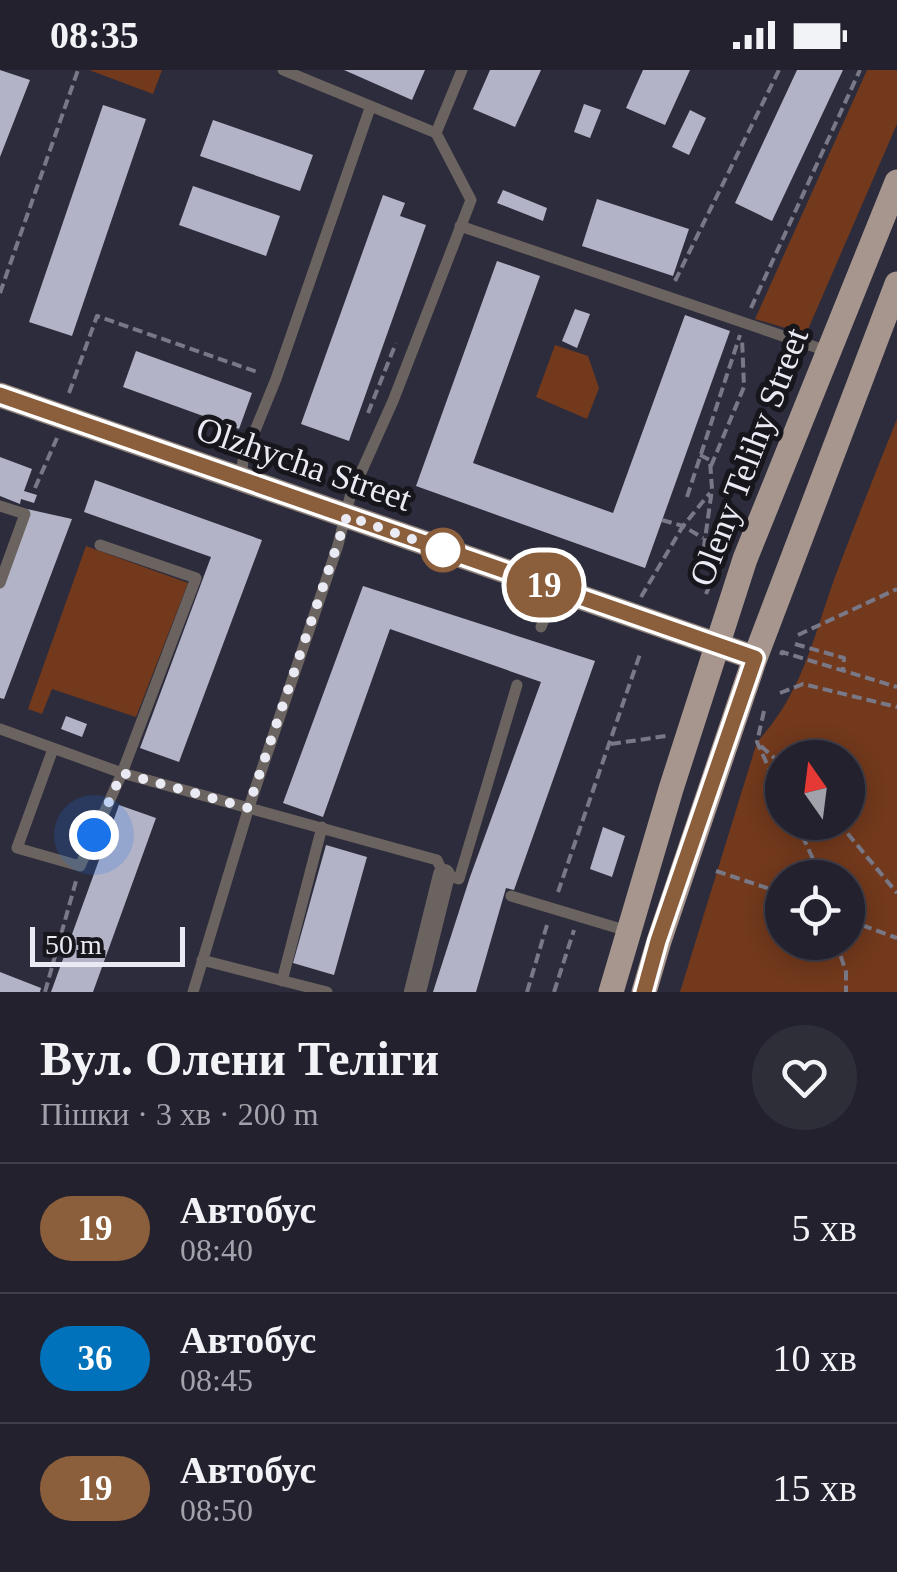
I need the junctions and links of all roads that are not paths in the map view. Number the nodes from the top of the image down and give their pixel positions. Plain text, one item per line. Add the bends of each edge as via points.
1 (283, 70) edge
2 (462, 70) edge
3 (370, 108) junction
4 (436, 133) junction
5 (897, 182) edge
6 (460, 226) junction
7 (897, 284) edge
8 (827, 352) junction
9 (0, 395) edge
10 (241, 480) junction
11 (0, 506) edge
12 (347, 516) junction
13 (100, 544) dead end
14 (0, 583) edge
15 (556, 589) junction
16 (541, 627) dead end
17 (716, 645) junction
18 (755, 658) junction
19 (517, 684) dead end
20 (0, 729) edge
21 (53, 748) junction
22 (122, 773) junction
23 (248, 808) junction
24 (322, 826) junction
25 (444, 875) junction
26 (511, 896) dead end
27 (630, 932) junction
28 (202, 960) junction
29 (282, 981) junction
30 (192, 992) edge
31 (327, 992) edge
32 (416, 992) edge
33 (611, 992) edge
34 (644, 992) edge

1 - 3 lane
2 - 4 lane
3 - 4 lane
3 - 10 lane
4 - 6 lane via 470,200
5 - 8 main road, Oleny Telihy Street
6 - 8 lane
6 - 12 lane
7 - 18 main road
8 - 17 main road, Oleny Telihy Street
9 - 10 main road, Olzhycha Street
10 - 12 main road, Olzhycha Street
11 - 14 lane via 24,514
12 - 15 main road, Olzhycha Street
12 - 23 lane
13 - 22 lane via 196,578
15 - 16 lane
15 - 17 main road, Olzhycha Street
17 - 18 main road, Olzhycha Street
17 - 27 main road, Oleny Telihy Street
18 - 34 main road
19 - 25 lane via 459,879
20 - 21 lane
21 - 22 lane
21 - 22 lane via 17,848 80,866
22 - 23 lane
23 - 24 lane
23 - 28 lane
24 - 25 lane via 437,860
24 - 29 lane
25 - 32 street
26 - 27 lane
27 - 33 main road, Oleny Telihy Street
28 - 29 lane
28 - 30 lane
29 - 31 lane

